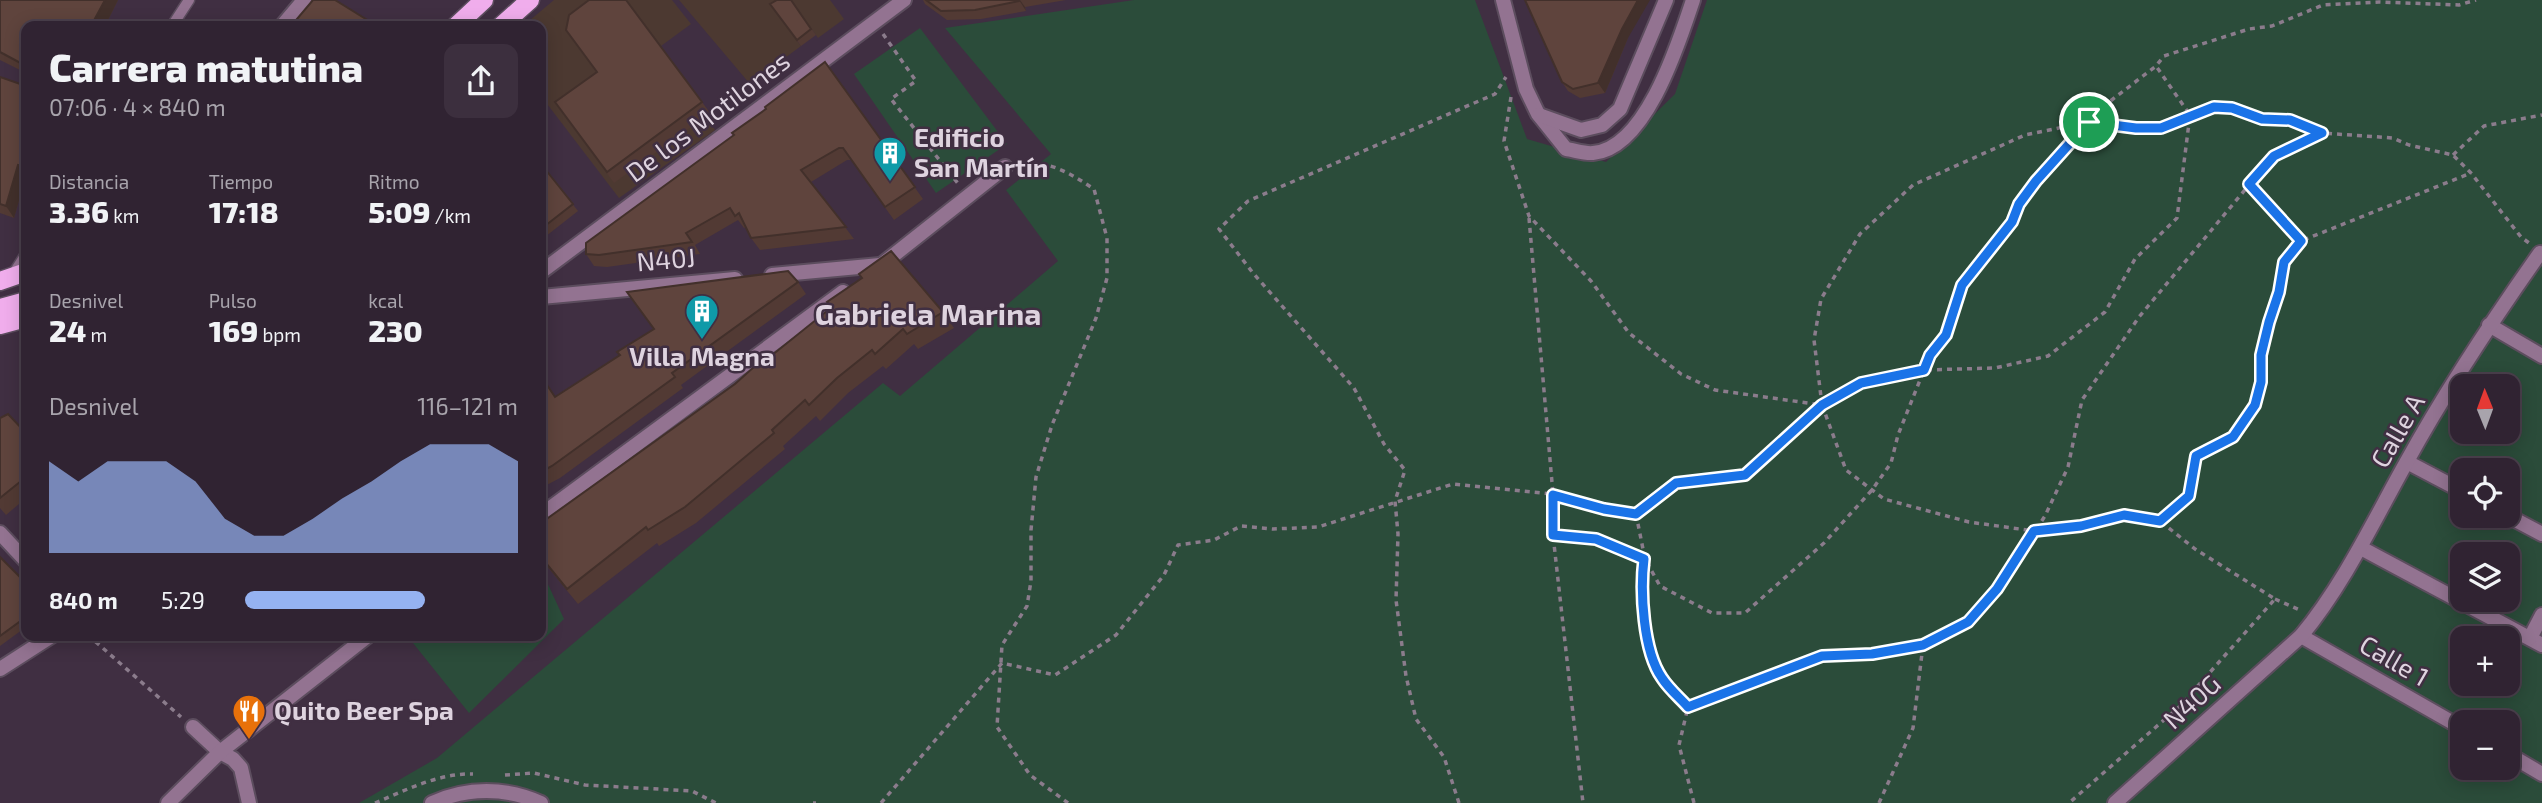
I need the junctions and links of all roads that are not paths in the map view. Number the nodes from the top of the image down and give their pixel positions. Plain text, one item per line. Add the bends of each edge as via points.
1 (189, 0) edge
2 (304, 0) edge
3 (484, 0) edge
4 (530, 0) edge
5 (904, 0) edge
6 (1503, 0) edge
7 (1666, 0) edge
8 (1693, 0) edge
9 (175, 21) edge
10 (286, 21) edge
11 (461, 21) edge
12 (507, 21) edge
13 (1538, 114) junction
14 (1005, 167) road end
15 (2537, 250) edge
16 (880, 265) junction
17 (546, 268) edge
18 (546, 297) edge
19 (21, 302) edge
20 (0, 308) edge
21 (21, 320) edge
22 (2489, 325) junction
23 (0, 326) edge
24 (2542, 356) edge
25 (2407, 461) junction
26 (2450, 484) edge
27 (546, 511) edge
28 (2520, 522) edge
29 (0, 533) edge
30 (2542, 534) edge
31 (2361, 548) junction
32 (21, 556) edge
33 (2542, 615) edge
34 (2301, 636) junction
35 (44, 641) edge
36 (361, 641) edge
37 (2536, 641) edge
38 (0, 669) edge
39 (2450, 721) edge
40 (192, 727) road end
41 (220, 752) junction
42 (2520, 761) edge
43 (2542, 774) edge
44 (168, 803) edge
45 (249, 803) edge
46 (432, 803) edge
47 (541, 803) edge
48 (2115, 803) edge

1 - 9 lane
2 - 10 street
3 - 11 main road
4 - 12 main road
5 - 17 street, De los Motilones
6 - 13 street via 1526,89
7 - 13 street via 1620,108 1602,125 1581,130
8 - 13 street via 1648,110 1614,145 1594,153 1566,149
14 - 16 street
15 - 22 street, Calle A
16 - 18 street, N40J
16 - 27 street
19 - 20 main road
21 - 23 main road
22 - 24 street
22 - 25 street, Calle A
25 - 26 street
25 - 31 street, Calle A
28 - 30 street
29 - 32 street
31 - 34 street, Calle A
31 - 37 street
33 - 37 street
34 - 39 street, Calle 1
34 - 48 street, N40G
35 - 38 street
36 - 41 street
40 - 41 street
41 - 44 street
41 - 45 street via 240,768
42 - 43 street
46 - 47 street via 488,789 522,794

